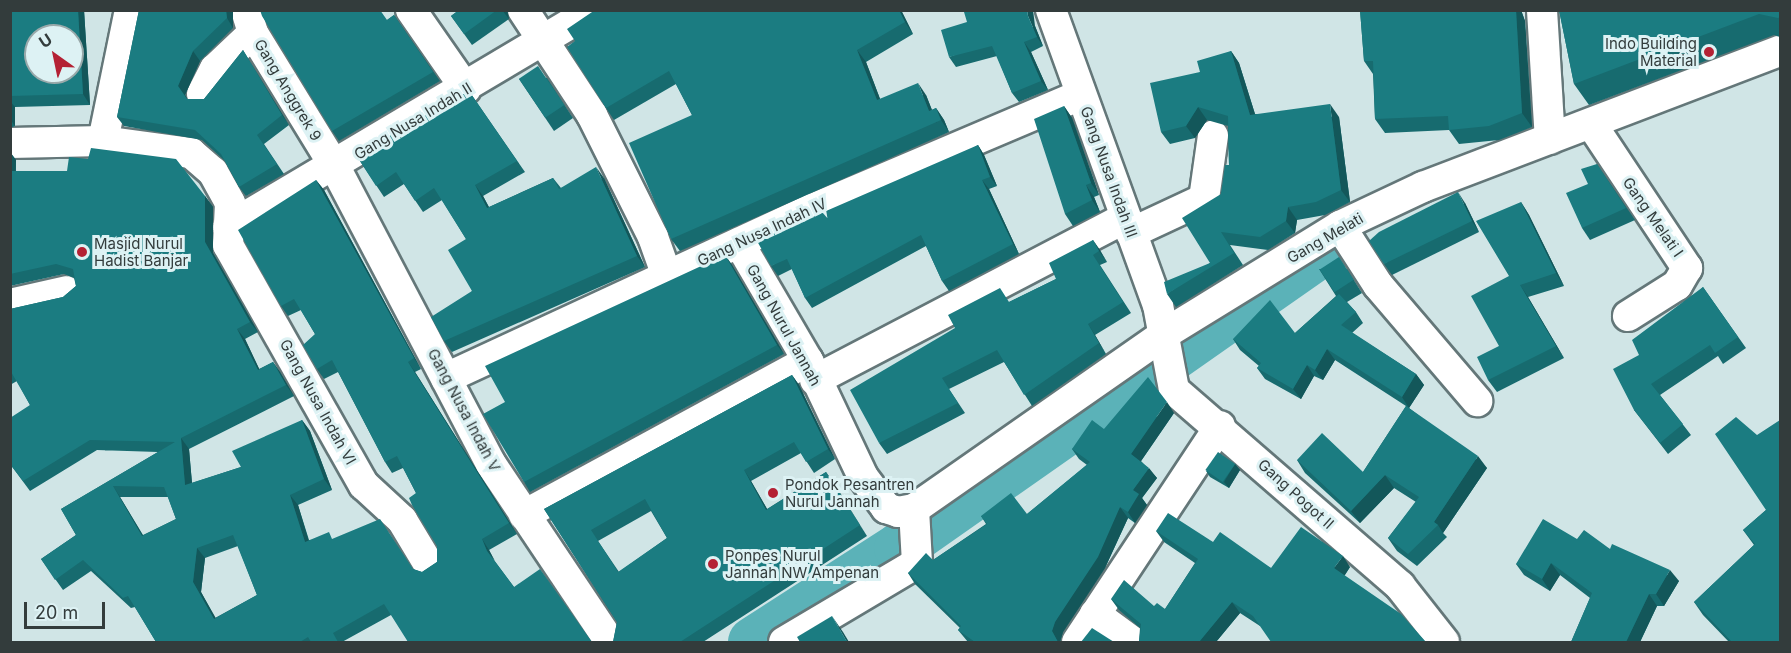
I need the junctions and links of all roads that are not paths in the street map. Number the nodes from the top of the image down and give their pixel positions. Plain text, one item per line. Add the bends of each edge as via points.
1 (130, 10) edge
2 (411, 10) edge
3 (524, 10) edge
4 (594, 10) edge
5 (1051, 10) edge
6 (1542, 10) edge
7 (250, 22) edge
8 (546, 43) junction
9 (1780, 51) edge
10 (466, 89) junction
11 (202, 93) dead end
12 (1081, 94) junction
13 (1594, 127) junction
14 (1213, 136) dead end
15 (1550, 139) junction
16 (103, 141) junction
17 (10, 143) edge
18 (335, 167) junction
19 (1128, 226) junction
20 (228, 227) junction
21 (1342, 229) junction
22 (739, 243) junction
23 (667, 276) junction
24 (67, 291) edge
25 (10, 304) edge
26 (1628, 316) dead end
27 (1168, 344) junction
28 (811, 370) junction
29 (446, 378) junction
30 (1477, 401) dead end
31 (1220, 426) junction
32 (524, 515) junction
33 (915, 527) junction
34 (429, 566) edge
35 (1095, 614) junction
36 (1438, 640) edge
37 (610, 642) edge
38 (784, 642) edge
39 (1077, 642) edge
40 (1133, 642) edge

1 - 16 street
2 - 10 street
3 - 8 street
4 - 8 street, Gang Nusa Indah II
5 - 12 street, Gang Nusa Indah III
6 - 15 street
7 - 11 street
7 - 18 street, Gang Anggrek 9
8 - 10 street, Gang Nusa Indah II
8 - 23 street via 592,115 653,237
9 - 13 street, Gang Melati
10 - 18 street, Gang Nusa Indah II
12 - 19 street, Gang Nusa Indah III
12 - 22 street, Gang Nusa Indah IV
13 - 15 street, Gang Melati
13 - 26 street, Gang Melati I via 1687,268 1677,285
14 - 19 street via 1204,199
15 - 21 street, Gang Melati
16 - 17 street, Gang Nusa Indah VI
16 - 20 street, Gang Nusa Indah VI via 160,145 201,157 230,203
18 - 20 street, Gang Nusa Indah II
18 - 29 street, Gang Nusa Indah V
19 - 27 street, Gang Nusa Indah III
19 - 28 street
20 - 34 street, Gang Nusa Indah VI via 228,245 364,485 402,520
21 - 27 street, Gang Melati
21 - 30 street via 1360,258
22 - 23 street, Gang Nusa Indah IV
22 - 28 street, Gang Nurul Jannah
23 - 29 street, Gang Nusa Indah IV
24 - 25 street
27 - 31 street, Gang Pogot II via 1174,390
27 - 33 street, Gang Melati
28 - 32 street
28 - 33 street, Gang Nurul Jannah via 868,485 886,508
29 - 32 street, Gang Nusa Indah V
31 - 35 street
31 - 36 street, Gang Pogot II via 1400,586
32 - 37 street, Gang Nusa Indah V
33 - 38 street, Gang Melati via 910,569
35 - 39 street
35 - 40 street

